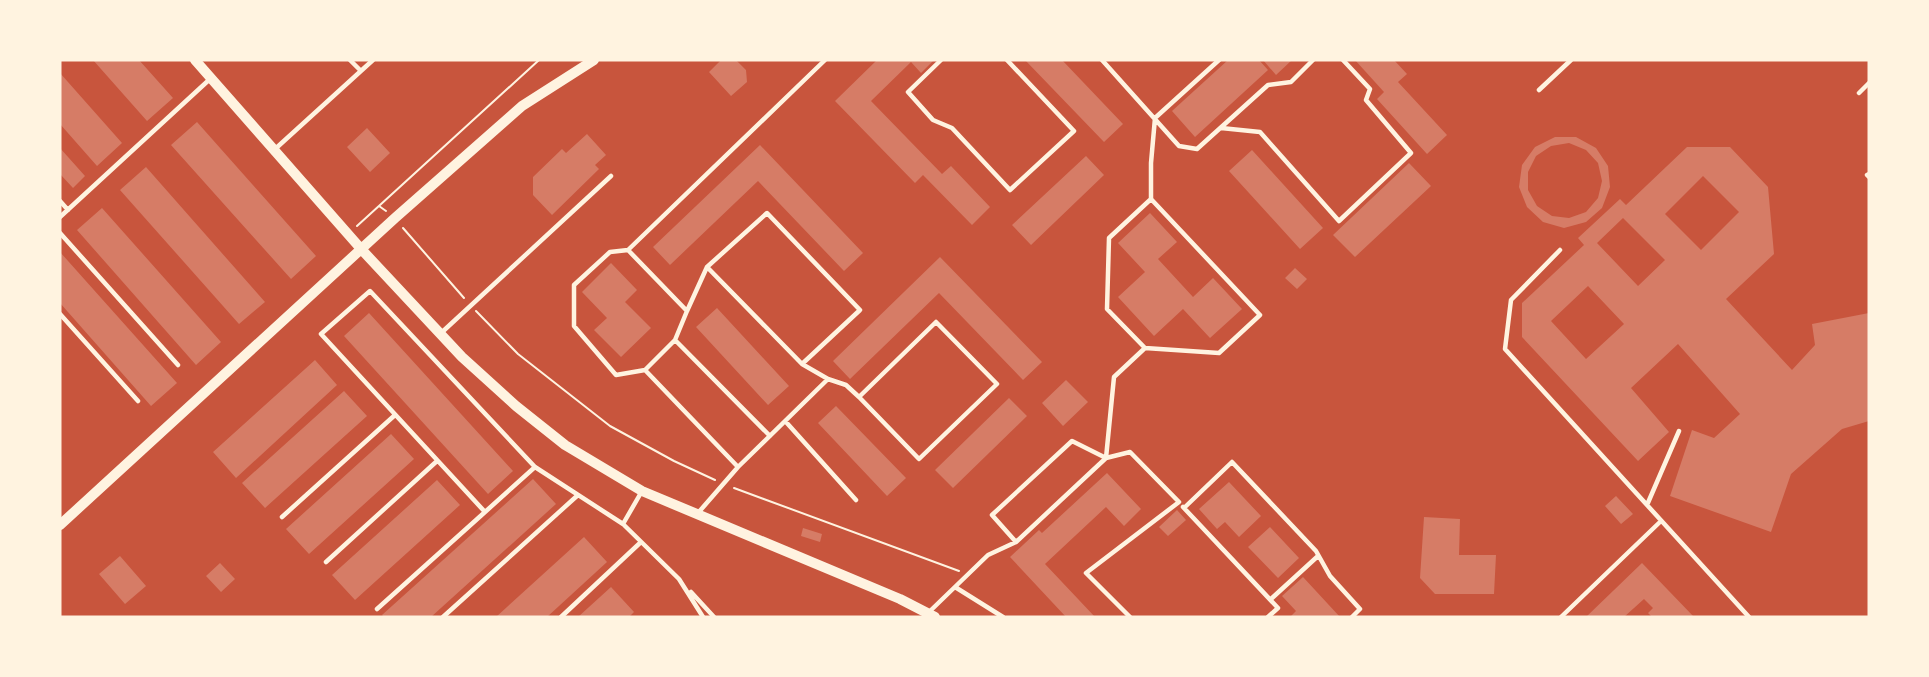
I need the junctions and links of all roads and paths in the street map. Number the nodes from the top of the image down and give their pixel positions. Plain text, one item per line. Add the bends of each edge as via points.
1 (195, 60) edge
2 (350, 60) edge
3 (373, 60) edge
4 (539, 60) edge
5 (594, 60) edge
6 (825, 60) edge
7 (942, 60) edge
8 (1007, 60) edge
9 (1102, 60) edge
10 (1219, 60) edge
11 (1314, 60) edge
12 (1343, 60) edge
13 (1571, 60) edge
14 (361, 71) junction
15 (211, 78) junction
16 (1869, 84) edge
17 (1539, 90) dead end
18 (1859, 93) dead end
19 (1155, 118) junction
20 (1221, 128) junction
21 (274, 150) junction
22 (611, 176) dead end
23 (1151, 199) junction
24 (60, 201) edge
25 (379, 206) junction
26 (68, 210) junction
27 (60, 217) edge
28 (395, 218) junction
29 (60, 233) edge
30 (348, 234) junction
31 (362, 250) junction
32 (628, 250) junction
33 (1560, 250) dead end
34 (707, 267) junction
35 (470, 305) junction
36 (687, 311) junction
37 (60, 314) edge
38 (440, 334) junction
39 (675, 339) junction
40 (1145, 348) junction
41 (802, 364) junction
42 (178, 365) dead end
43 (645, 370) junction
44 (828, 380) junction
45 (859, 398) junction
46 (138, 401) dead end
47 (395, 415) junction
48 (786, 422) junction
49 (1679, 431) dead end
50 (770, 436) junction
51 (1106, 458) junction
52 (437, 461) junction
53 (535, 467) junction
54 (738, 467) junction
55 (723, 484) junction
56 (642, 491) junction
57 (578, 495) junction
58 (856, 500) dead end
59 (1179, 502) junction
60 (1647, 505) junction
61 (1184, 508) junction
62 (485, 512) junction
63 (697, 514) junction
64 (282, 517) dead end
65 (1662, 521) junction
66 (623, 524) junction
67 (60, 525) edge
68 (641, 542) junction
69 (1016, 542) junction
70 (1318, 556) junction
71 (326, 562) dead end
72 (968, 574) junction
73 (678, 579) junction
74 (955, 587) junction
75 (1271, 599) junction
76 (377, 609) dead end
77 (932, 615) edge
78 (443, 617) edge
79 (561, 617) edge
80 (703, 617) edge
81 (714, 617) edge
82 (1003, 617) edge
83 (1130, 617) edge
84 (1268, 617) edge
85 (1352, 617) edge
86 (1561, 617) edge
87 (1749, 617) edge

1 - 15 street
2 - 14 lane
3 - 14 lane
4 - 25 path
5 - 28 street via 522,106
6 - 32 lane
7 - 8 lane via 908,93 933,120 952,128 1010,190 1074,131
9 - 19 lane
10 - 19 lane
11 - 20 lane via 1291,82 1268,85
12 - 20 lane via 1370,89 1366,100 1411,153 1339,221 1260,132
13 - 17 lane
14 - 21 lane
15 - 21 street
15 - 26 lane
16 - 18 lane
19 - 20 lane via 1179,146 1197,149
19 - 23 lane
21 - 30 street
22 - 35 lane
23 - 40 lane via 1109,238 1107,309
23 - 40 lane via 1260,315 1219,353
24 - 26 lane
25 - 28 path
25 - 30 path
26 - 27 lane
28 - 31 street
28 - 35 path
29 - 42 lane
30 - 31 street
31 - 38 street
31 - 67 street
32 - 36 lane
32 - 43 lane via 610,252 574,285 574,326 616,375
33 - 60 lane via 1510,300 1505,349
34 - 36 lane
34 - 41 lane
34 - 41 lane via 767,213 860,310
35 - 38 lane
35 - 55 path via 518,354 610,426
36 - 39 lane
37 - 46 lane
38 - 56 street via 516,406 565,445
39 - 43 lane
39 - 50 lane
40 - 51 lane via 1114,377
41 - 44 lane
43 - 54 lane
44 - 45 lane via 846,385
44 - 48 lane
45 - 45 lane via 919,459 997,384 936,322
47 - 52 lane
47 - 53 lane via 321,334 370,291
47 - 64 lane
48 - 50 lane
48 - 58 lane
49 - 60 lane
50 - 54 lane
51 - 59 lane via 1130,452
51 - 69 lane
51 - 69 lane via 1072,441 992,515
52 - 62 lane
52 - 71 lane
53 - 57 lane
53 - 62 lane
54 - 55 lane
55 - 63 lane
55 - 72 path
56 - 63 street
56 - 66 lane
57 - 66 lane
57 - 78 lane
59 - 61 lane
59 - 83 lane via 1086,573
60 - 65 lane
61 - 70 lane via 1232,462
61 - 75 lane
62 - 76 lane
63 - 77 street
65 - 86 lane
65 - 87 lane
66 - 68 lane
68 - 73 lane
68 - 79 lane
69 - 72 lane via 988,555
70 - 75 lane
70 - 85 lane via 1330,576 1360,609
72 - 74 lane
73 - 80 lane
73 - 81 lane
74 - 77 lane
74 - 82 lane
75 - 84 lane via 1278,608

